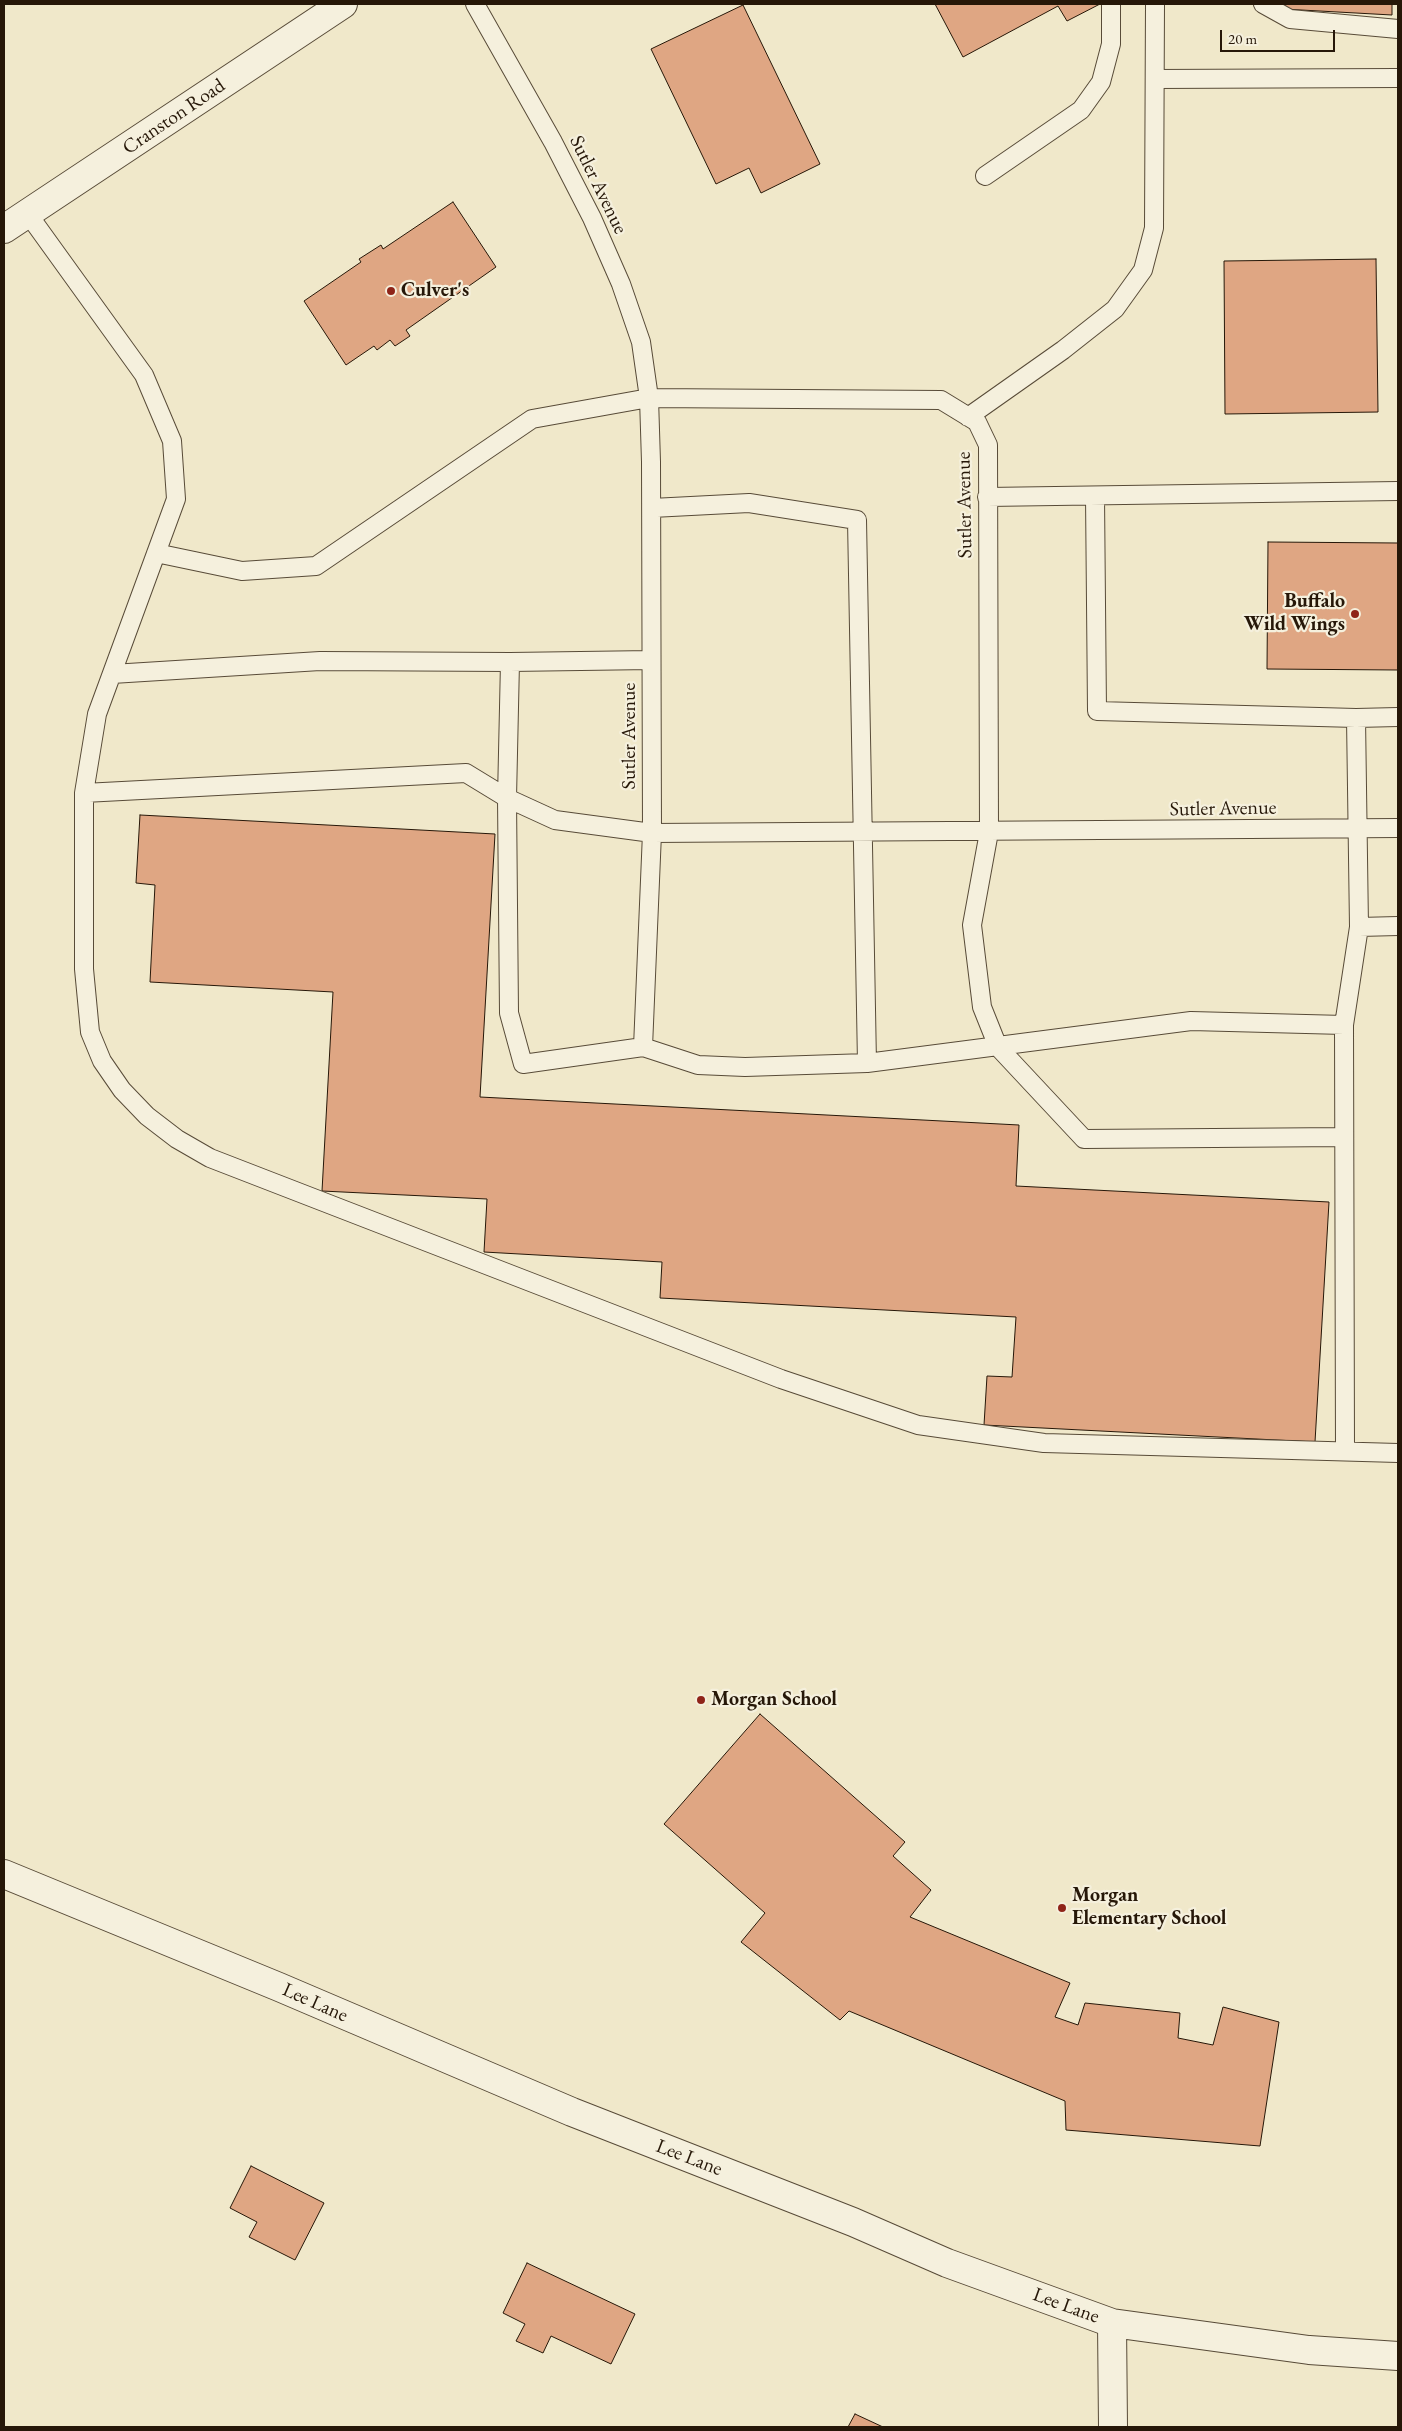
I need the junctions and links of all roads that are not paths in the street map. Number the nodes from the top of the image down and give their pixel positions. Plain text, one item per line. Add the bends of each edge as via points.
1 (343, 4) edge
2 (475, 4) edge
3 (1111, 4) edge
4 (1155, 4) edge
5 (1263, 4) edge
6 (1398, 29) edge
7 (1398, 78) edge
8 (1155, 79) junction
9 (985, 176) dead end
10 (28, 214) junction
11 (4, 230) edge
12 (649, 398) junction
13 (968, 417) junction
14 (1398, 491) edge
15 (1095, 496) junction
16 (988, 497) junction
17 (652, 508) junction
18 (156, 553) junction
19 (652, 660) junction
20 (510, 662) junction
21 (112, 674) junction
22 (1398, 717) edge
23 (1356, 718) junction
24 (84, 793) junction
25 (507, 798) junction
26 (1398, 828) edge
27 (1358, 829) junction
28 (862, 832) junction
29 (989, 832) junction
30 (652, 833) junction
31 (1398, 926) edge
32 (1359, 927) junction
33 (1344, 1025) junction
34 (643, 1047) junction
35 (998, 1047) junction
36 (867, 1063) junction
37 (1344, 1137) junction
38 (1344, 1452) junction
39 (1398, 1453) edge
40 (4, 1874) edge
41 (1112, 2323) junction
42 (1398, 2356) edge
43 (1113, 2427) edge

1 - 10 street, Cranston Road
2 - 12 lane, Sutler Avenue via 592,218 621,284 641,342
3 - 9 lane via 1111,44 1101,82 1081,110
4 - 8 lane
5 - 6 lane via 1290,19
7 - 8 lane
8 - 13 lane via 1154,228 1143,270 1115,309
10 - 11 street, Cranston Road
10 - 18 lane via 144,374 172,441 176,499
12 - 13 lane, Sutler Avenue via 941,400
12 - 17 lane, Sutler Avenue
12 - 18 lane via 532,419 316,566 242,571
13 - 16 lane, Sutler Avenue via 977,422 988,445
14 - 15 lane
15 - 16 lane
15 - 23 lane via 1097,711
16 - 29 lane, Sutler Avenue
17 - 19 lane, Sutler Avenue
17 - 28 lane via 749,503 857,520
18 - 21 lane
19 - 20 lane
19 - 30 lane, Sutler Avenue
20 - 21 lane via 320,661
20 - 25 lane
21 - 24 lane via 97,714
22 - 23 lane
23 - 27 lane
24 - 25 lane via 466,773
24 - 38 lane via 84,969 90,1032 102,1061 122,1090 147,1116 210,1158 781,1379 918,1425 1044,1443
25 - 30 lane via 555,820
25 - 34 lane via 509,1013 523,1064
26 - 27 lane, Sutler Avenue
27 - 29 lane, Sutler Avenue
27 - 32 lane
28 - 29 lane, Sutler Avenue
28 - 30 lane, Sutler Avenue
28 - 36 lane
29 - 35 lane via 972,924 982,1007
30 - 34 lane, Sutler Avenue
31 - 32 lane
32 - 33 lane
33 - 35 lane via 1191,1022
33 - 37 lane
34 - 36 lane via 698,1065 745,1067
35 - 36 lane
35 - 37 lane via 1084,1138
37 - 38 lane
38 - 39 lane
40 - 41 street, Lee Lane via 572,2112 853,2222 947,2263
41 - 42 street, Lee Lane via 1309,2350
41 - 43 street

